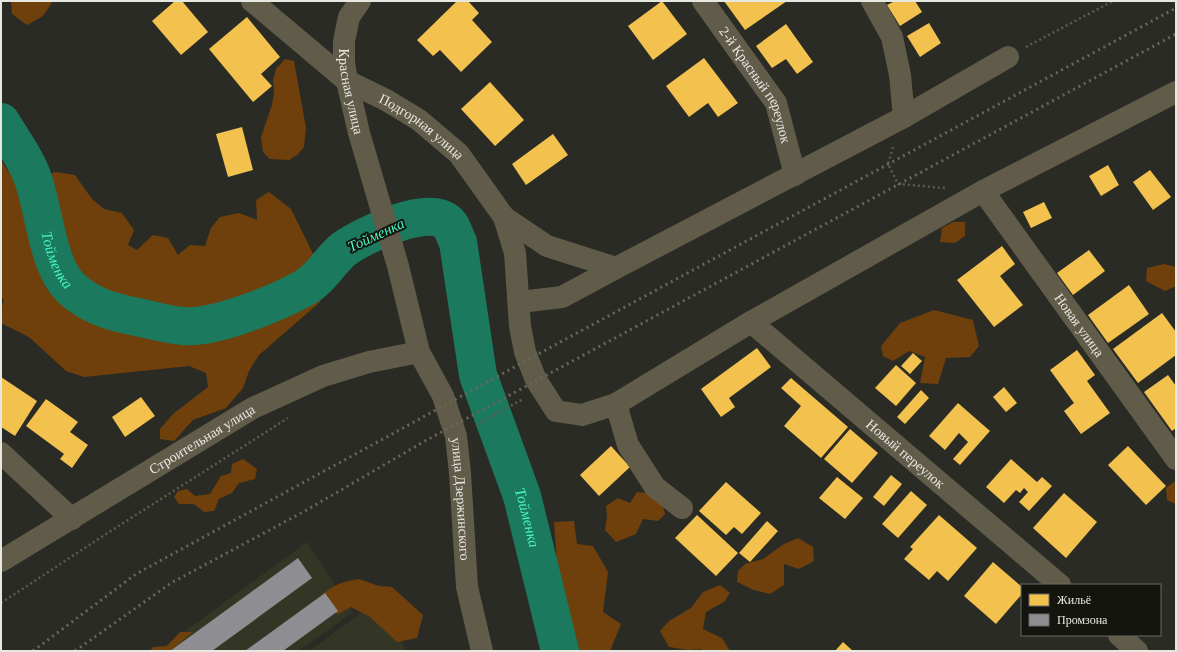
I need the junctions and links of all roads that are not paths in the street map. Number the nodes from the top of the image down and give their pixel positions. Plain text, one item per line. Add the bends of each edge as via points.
1 (252, 1) edge
2 (360, 1) edge
3 (703, 1) edge
4 (872, 1) edge
5 (1008, 57) road end
6 (347, 81) junction
7 (1176, 92) edge
8 (904, 117) junction
9 (795, 175) junction
10 (983, 191) junction
11 (504, 217) junction
12 (398, 266) joint
13 (616, 268) junction
14 (520, 302) junction
15 (751, 322) junction
16 (419, 352) junction
17 (616, 404) junction
18 (1, 453) edge
19 (1176, 459) edge
20 (682, 508) dead end
21 (72, 519) junction
22 (1, 561) edge
23 (1059, 584) edge
24 (1120, 636) edge
25 (482, 651) edge
26 (1137, 651) edge

1 - 6 street, Подгорная улица
2 - 6 street, Красная улица via 349,17 344,41
3 - 9 street, 2-й Красный переулок via 776,103
4 - 8 street via 892,37 900,75
5 - 8 street
6 - 11 street, Подгорная улица via 419,120 459,154
6 - 12 street, Красная улица
7 - 10 street
8 - 9 street
9 - 13 street
10 - 15 street
10 - 19 street, Новая улица
11 - 13 street via 547,246
11 - 14 street, Подгорная улица via 515,253
12 - 16 street, улица Дзержинского
13 - 14 street via 562,297
14 - 17 street, Подгорная улица via 524,352 536,380 556,411 582,415
15 - 17 street
15 - 23 street, Новый переулок
16 - 21 street, Строительная улица via 369,362 323,376 253,408
16 - 25 street, улица Дзержинского via 443,396 456,436 467,587
17 - 20 street via 628,445 655,487
18 - 21 street
21 - 22 street, Строительная улица
24 - 26 street

